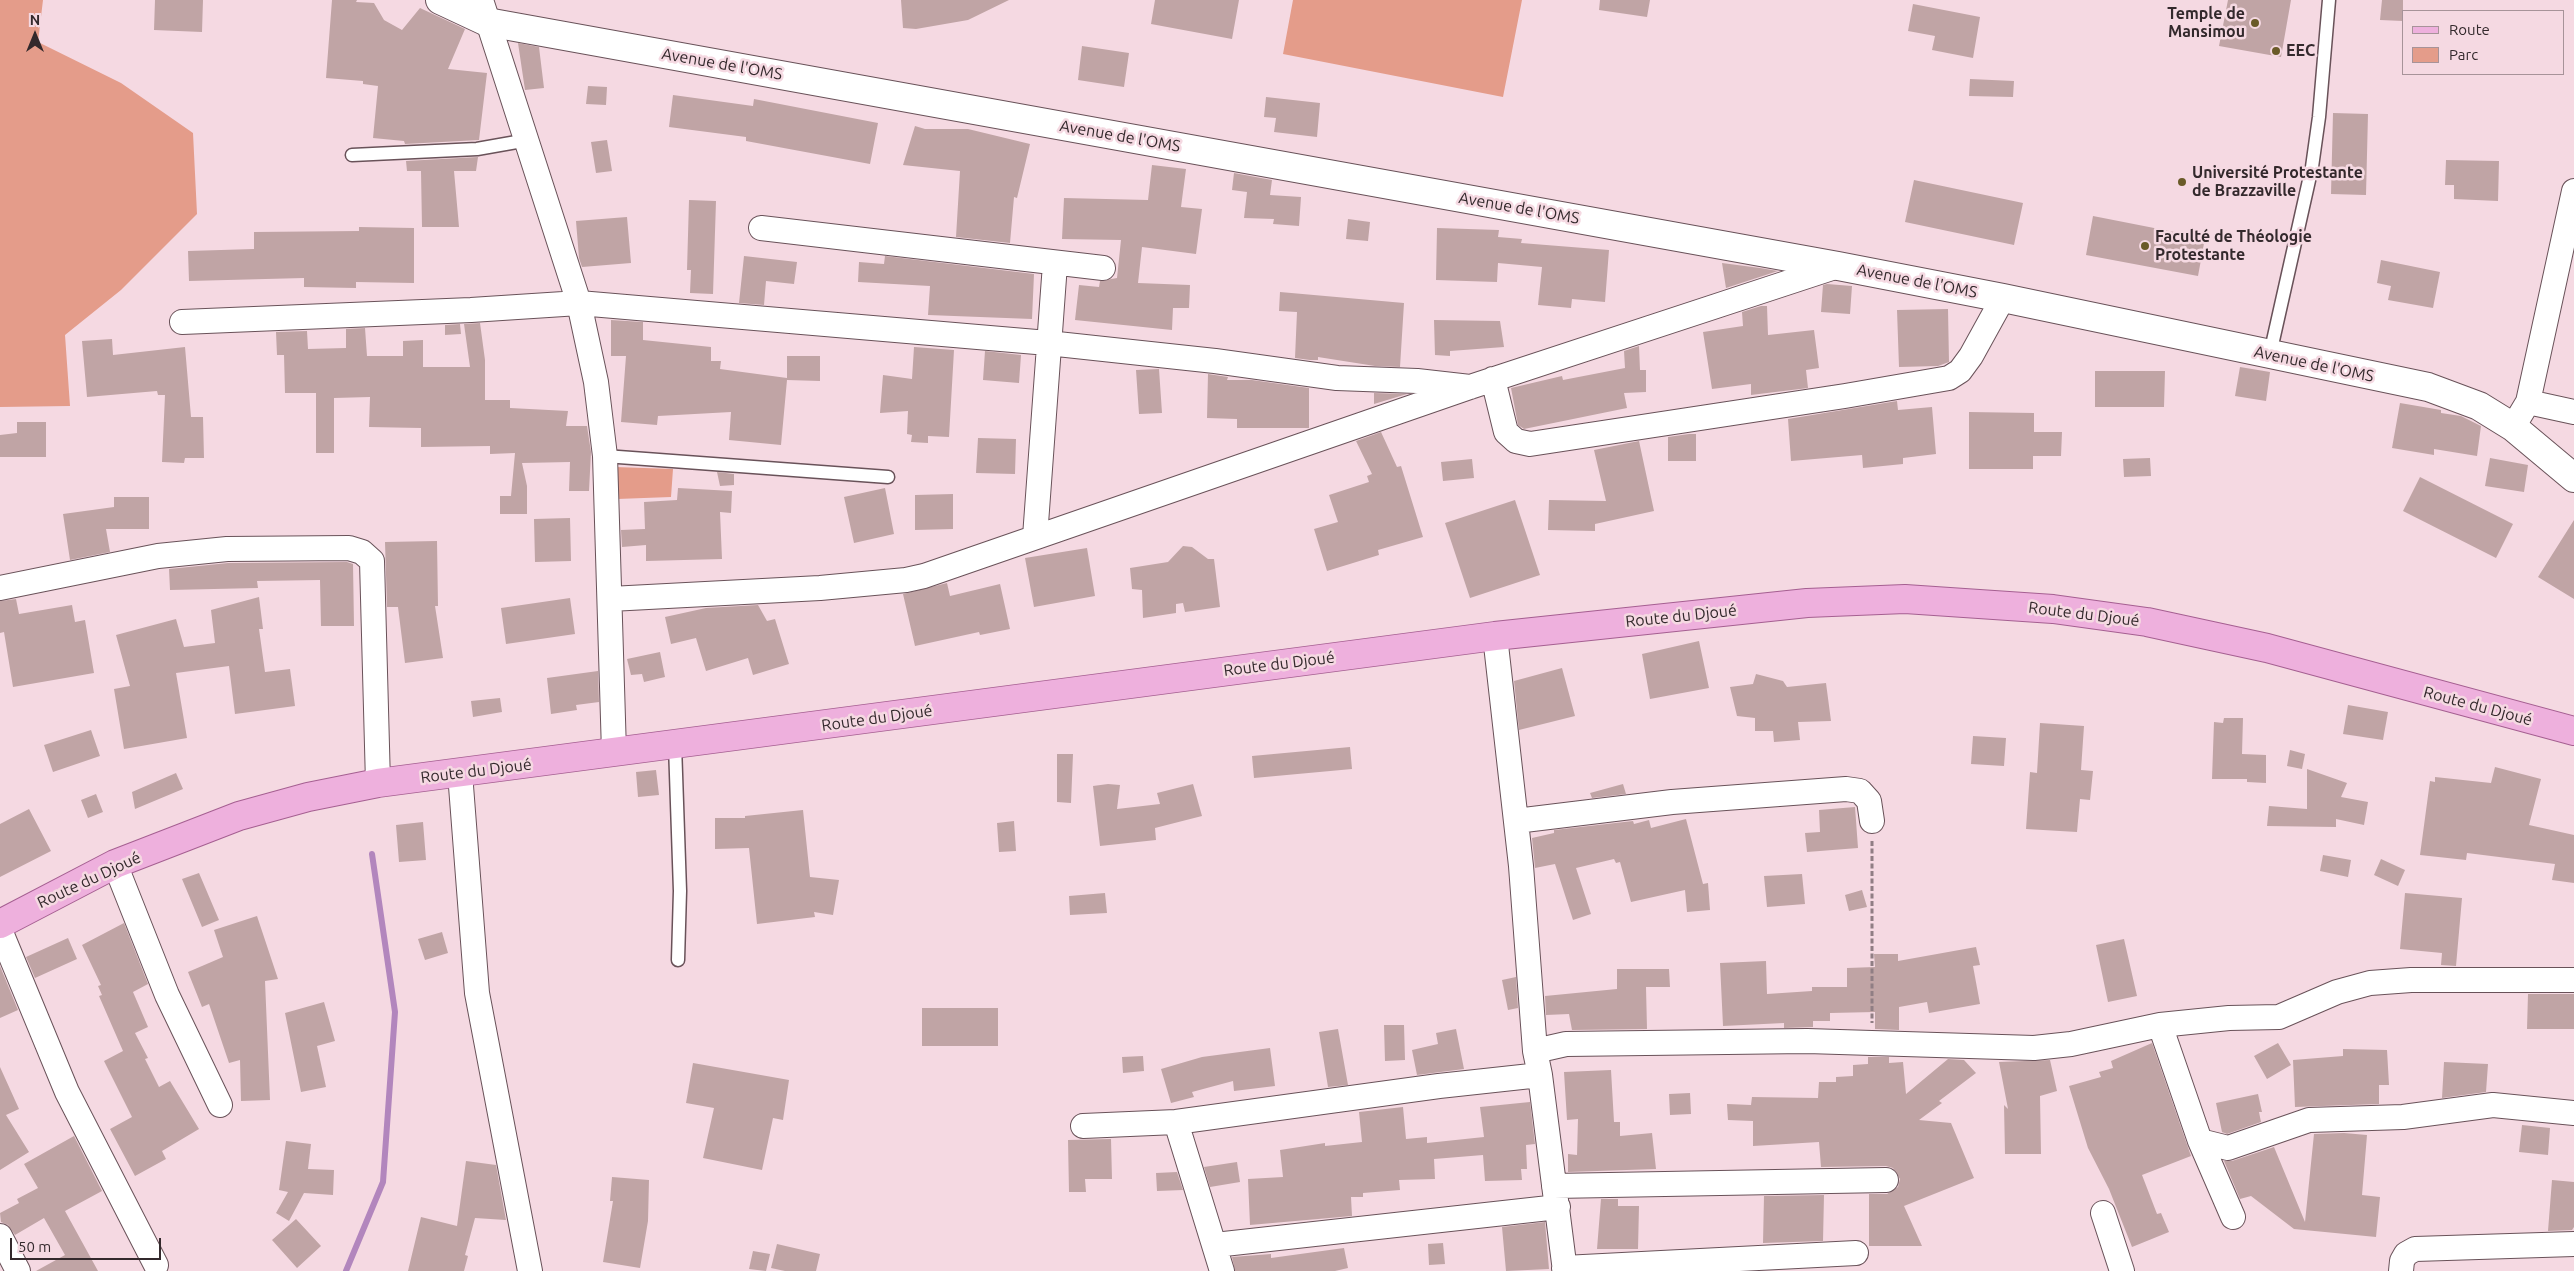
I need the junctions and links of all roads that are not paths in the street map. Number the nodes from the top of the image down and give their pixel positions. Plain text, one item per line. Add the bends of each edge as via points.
1 (440, 0) edge
2 (2329, 0) edge
3 (484, 11) edge
4 (528, 140) junction
5 (352, 155) dead end
6 (2574, 190) edge
7 (761, 228) dead end
8 (1055, 264) junction
9 (1838, 266) junction
10 (1103, 268) dead end
11 (2003, 298) junction
12 (579, 302) junction
13 (182, 322) dead end
14 (1048, 344) junction
15 (2270, 354) junction
16 (1494, 379) junction
17 (1470, 387) junction
18 (2528, 402) junction
19 (2574, 412) edge
20 (2513, 427) junction
21 (605, 456) junction
22 (888, 477) dead end
23 (2574, 478) edge
24 (1035, 537) junction
25 (0, 588) edge
26 (610, 599) junction
27 (1495, 636) junction
28 (2574, 732) edge
29 (675, 745) junction
30 (614, 752) junction
31 (460, 773) junction
32 (378, 783) junction
33 (1516, 820) junction
34 (1872, 821) road end
35 (115, 864) junction
36 (0, 924) edge
37 (0, 930) edge
38 (678, 960) dead end
39 (2574, 980) edge
40 (2160, 1025) junction
41 (1535, 1051) junction
42 (1540, 1075) junction
43 (220, 1105) dead end
44 (2574, 1113) edge
45 (1176, 1122) junction
46 (1082, 1126) dead end
47 (2200, 1141) junction
48 (1886, 1180) dead end
49 (1556, 1197) junction
50 (2103, 1213) dead end
51 (2232, 1217) dead end
52 (0, 1236) edge
53 (2574, 1244) edge
54 (1215, 1245) junction
55 (1856, 1253) dead end
56 (156, 1265) dead end
57 (1564, 1269) edge
58 (18, 1271) edge
59 (530, 1271) edge
60 (1222, 1271) edge
61 (2122, 1271) edge
62 (2401, 1271) edge

1 - 3 street, Avenue de l'OMS
2 - 15 lane via 2320,117 2312,167
3 - 4 street
3 - 9 street, Avenue de l'OMS
4 - 5 lane via 477,149
4 - 12 street
6 - 18 street
7 - 8 street
8 - 10 street
8 - 14 street
9 - 11 street, Avenue de l'OMS
9 - 16 street
11 - 15 street, Avenue de l'OMS
11 - 16 street via 1971,356 1960,371 1949,378 1845,396 1530,444 1516,441 1506,432
12 - 13 street via 471,310
12 - 14 street
12 - 21 street via 596,382
14 - 17 street via 1215,361 1337,378
14 - 24 street
15 - 20 street, Avenue de l'OMS via 2428,387 2479,406
16 - 17 street
17 - 24 street
18 - 19 street
18 - 20 street
20 - 23 street, Avenue de l'OMS
21 - 22 lane
21 - 26 street
24 - 26 street via 906,580
25 - 32 street via 158,556 227,549 349,548 362,552 372,561
26 - 30 street
27 - 28 main road, Route du Djoué via 1806,603 1905,599 2053,609 2147,622 2267,648
27 - 29 main road, Route du Djoué
27 - 33 street
29 - 30 main road, Route du Djoué
29 - 38 lane via 680,891
30 - 31 main road, Route du Djoué
31 - 32 main road, Route du Djoué
31 - 59 street via 477,993
32 - 35 main road, Route du Djoué via 308,797 239,816
33 - 34 street via 1672,802 1846,789 1860,790 1869,800
33 - 41 street
35 - 36 main road, Route du Djoué
35 - 43 street via 166,995
37 - 56 street via 67,1092
39 - 40 street via 2370,983 2337,992 2279,1017
40 - 41 street via 2071,1044 2034,1048 1797,1041 1566,1044
40 - 47 street
41 - 42 street
42 - 45 street
42 - 49 street
44 - 47 street via 2493,1105 2403,1117 2309,1120 2228,1148
45 - 46 street
45 - 54 street
47 - 51 street
48 - 49 street
49 - 54 street
49 - 57 street
50 - 61 street
52 - 58 street
53 - 62 street via 2415,1249 2406,1254
54 - 60 street
55 - 57 street

